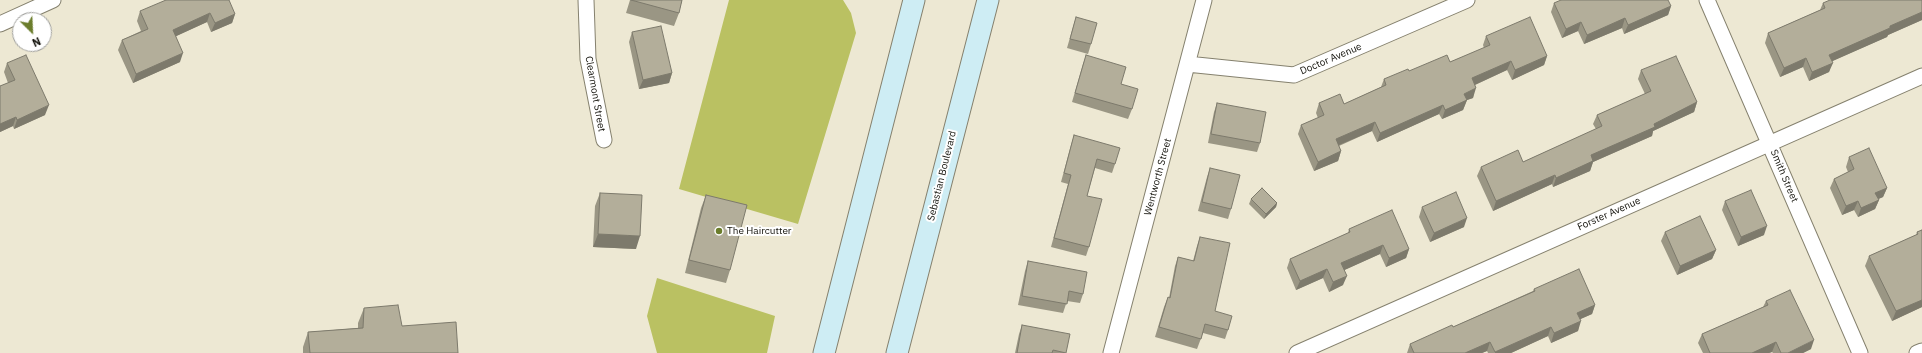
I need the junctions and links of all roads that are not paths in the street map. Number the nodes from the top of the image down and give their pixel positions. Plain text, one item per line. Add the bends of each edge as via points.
1 (53, 0) edge
2 (586, 0) edge
3 (914, 0) edge
4 (988, 0) edge
5 (1204, 0) edge
6 (1467, 0) edge
7 (1707, 0) edge
8 (0, 24) edge
9 (1187, 64) junction
10 (1922, 76) edge
11 (604, 140) dead end
12 (1770, 143) junction
13 (1922, 351) edge
14 (824, 353) edge
15 (897, 353) edge
16 (1111, 353) edge
17 (1297, 353) edge
18 (1860, 353) edge
19 (1917, 353) edge

1 - 8 street
2 - 11 street, Clearmont Street via 588,59
3 - 14 main road
4 - 15 main road, Sebastian Boulevard
5 - 9 street, Wentworth Street
6 - 9 street, Doctor Avenue via 1294,75
7 - 12 street, Smith Street
9 - 16 street, Wentworth Street
10 - 12 street, Forster Avenue
12 - 17 street, Forster Avenue
12 - 18 street, Smith Street
13 - 19 street

